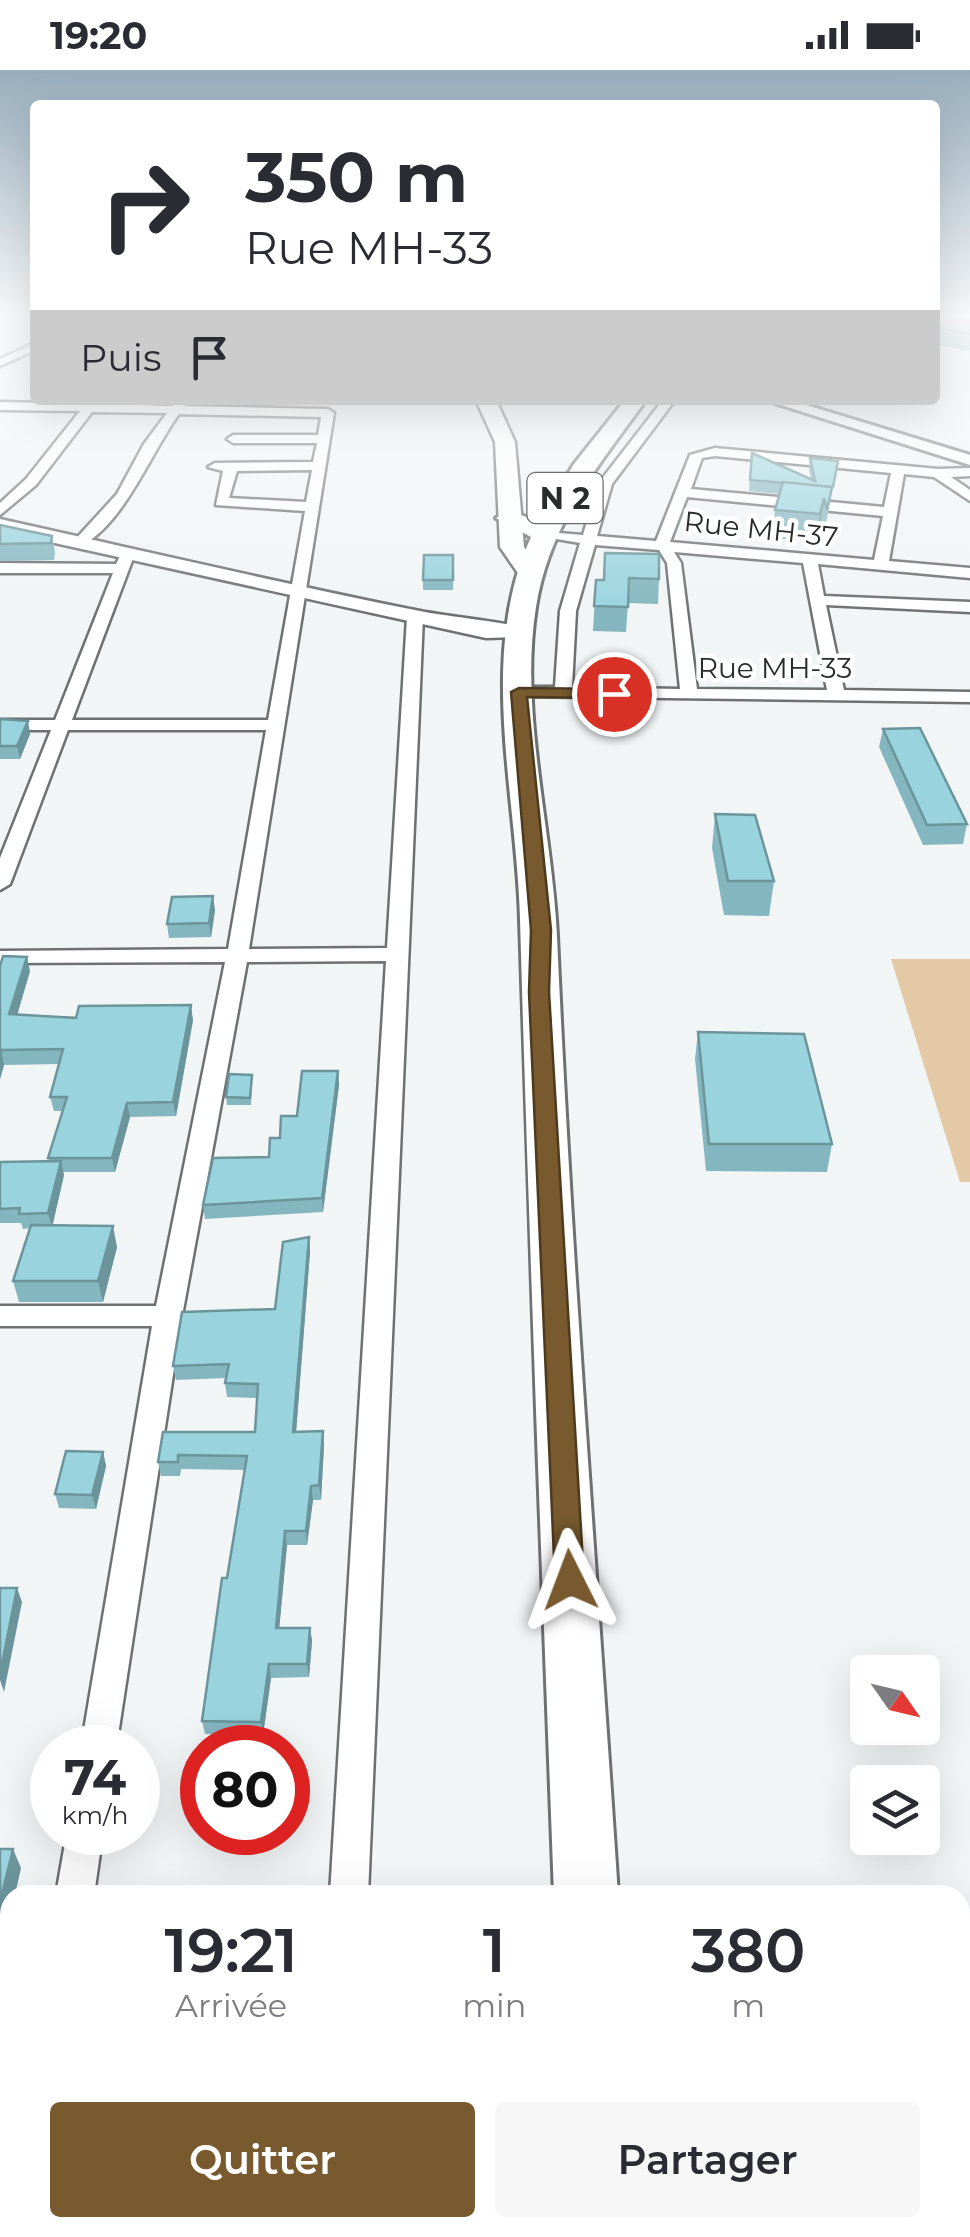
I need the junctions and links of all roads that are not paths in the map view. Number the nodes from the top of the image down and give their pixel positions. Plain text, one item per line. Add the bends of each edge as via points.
1 (83, 414) edge
2 (173, 414) edge
3 (328, 414) edge
4 (492, 414) edge
5 (625, 414) edge
6 (658, 414) edge
7 (819, 414) edge
8 (867, 414) edge
9 (233, 439) dead end
10 (323, 439) junction
11 (970, 445) edge
12 (970, 460) edge
13 (319, 466) junction
14 (898, 470) junction
15 (970, 472) edge
16 (938, 473) junction
17 (681, 492) junction
18 (970, 498) edge
19 (312, 508) junction
20 (0, 511) edge
21 (890, 512) junction
22 (508, 518) junction
23 (0, 525) edge
24 (546, 536) junction
25 (588, 539) junction
26 (80, 542) junction
27 (662, 544) junction
28 (809, 558) junction
29 (124, 561) junction
30 (880, 566) junction
31 (0, 568) edge
32 (970, 572) edge
33 (298, 593) junction
34 (818, 600) junction
35 (524, 605) junction
36 (970, 607) edge
37 (416, 617) junction
38 (541, 693) junction
39 (689, 695) junction
40 (837, 696) junction
41 (970, 697) edge
42 (0, 725) edge
43 (63, 725) junction
44 (278, 725) junction
45 (0, 884) edge
46 (238, 953) junction
47 (400, 954) junction
48 (0, 957) edge
49 (0, 1316) edge
50 (168, 1316) junction
51 (102, 1725) edge
52 (81, 1855) edge
53 (77, 1885) edge
54 (350, 1885) edge
55 (585, 1885) edge

1 - 20 street
2 - 26 street via 123,496
3 - 10 street
4 - 22 main road via 505,442
5 - 24 highway, N 2 via 576,474
6 - 25 street via 604,484
7 - 12 street
8 - 11 street
9 - 10 street
10 - 13 street
13 - 19 street
13 - 19 street via 223,467 221,502
14 - 16 street
14 - 17 street via 710,452 695,457
14 - 21 street
15 - 16 street
16 - 18 street
17 - 21 street
17 - 27 street
19 - 33 street
21 - 30 street
22 - 24 highway
22 - 35 main road
23 - 26 main road
24 - 25 street, Rue MH-37
24 - 35 highway, N 2
25 - 27 street, Rue MH-37
25 - 38 street
26 - 29 main road
27 - 28 street, Rue MH-37
27 - 39 street via 674,563
28 - 30 street, Rue MH-37
28 - 34 street
29 - 31 street
29 - 33 main road
29 - 43 street
30 - 32 street, Rue MH-37
33 - 37 main road
33 - 44 street
34 - 36 street
34 - 40 street
35 - 37 main road via 486,631
35 - 38 highway, N 2
37 - 47 street
38 - 39 street, Rue MH-33
38 - 55 highway, N 2 via 539,992
39 - 40 street, Rue MH-33
40 - 41 street, Rue MH-33
42 - 43 street
43 - 44 street
43 - 45 street
44 - 46 street
46 - 47 street
46 - 48 street
46 - 50 street
47 - 54 street
49 - 50 street
50 - 51 street
52 - 53 street

